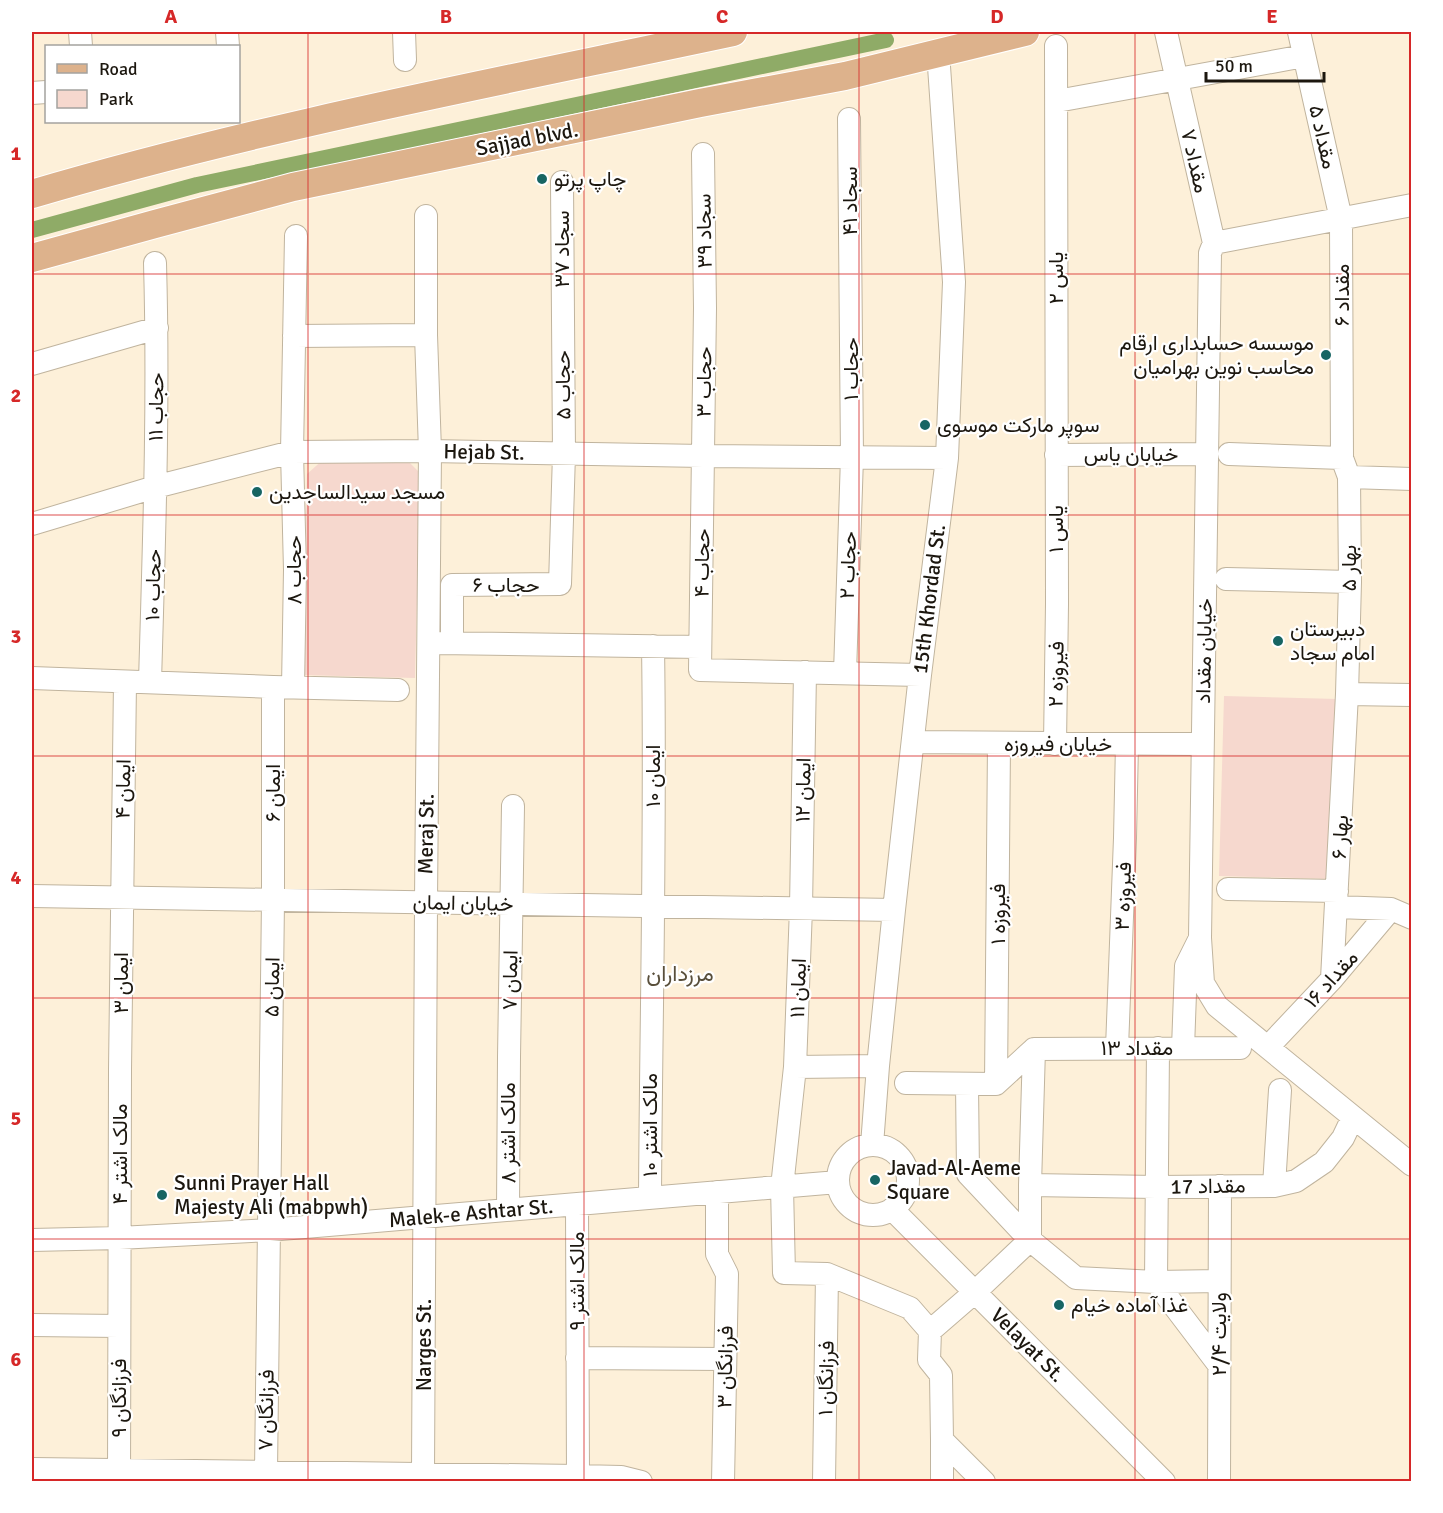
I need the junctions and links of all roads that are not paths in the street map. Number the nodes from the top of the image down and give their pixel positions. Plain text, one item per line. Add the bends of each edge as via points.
1 (404, 32) edge
2 (733, 32) edge
3 (1025, 32) edge
4 (1166, 32) edge
5 (1299, 32) edge
6 (937, 38) edge
7 (1056, 46) dead end
8 (1304, 56) junction
9 (405, 60) dead end
10 (1176, 79) junction
11 (1057, 101) junction
12 (849, 119) dead end
13 (703, 154) dead end
14 (562, 182) dead end
15 (32, 194) edge
16 (1412, 205) edge
17 (426, 216) dead end
18 (1341, 219) junction
19 (296, 236) dead end
20 (1214, 243) junction
21 (32, 258) edge
22 (155, 263) dead end
23 (850, 282) joint
24 (705, 308) joint
25 (562, 317) joint
26 (157, 328) junction
27 (426, 335) junction
28 (294, 336) junction
29 (32, 364) edge
30 (430, 451) junction
31 (292, 452) junction
32 (564, 453) junction
33 (1056, 454) junction
34 (1206, 454) junction
35 (1229, 454) dead end
36 (704, 456) junction
37 (852, 456) junction
38 (947, 458) junction
39 (1345, 468) junction
40 (1412, 479) edge
41 (155, 487) junction
42 (32, 524) edge
43 (1226, 579) dead end
44 (1350, 582) junction
45 (1057, 604) joint
46 (428, 643) junction
47 (452, 643) junction
48 (653, 646) junction
49 (700, 647) junction
50 (805, 672) junction
51 (845, 673) junction
52 (920, 675) junction
53 (32, 678) edge
54 (125, 682) junction
55 (150, 682) junction
56 (283, 687) junction
57 (398, 690) dead end
58 (1347, 694) junction
59 (1412, 694) edge
60 (914, 742) junction
61 (999, 743) junction
62 (1055, 744) junction
63 (1127, 744) junction
64 (1203, 744) junction
65 (513, 806) dead end
66 (1228, 890) dead end
67 (32, 896) edge
68 (122, 897) junction
69 (1337, 899) junction
70 (273, 900) junction
71 (426, 902) junction
72 (512, 903) junction
73 (654, 906) junction
74 (801, 909) junction
75 (1391, 909) junction
76 (894, 910) junction
77 (1412, 918) edge
78 (1200, 938) junction
79 (1332, 979) junction
80 (1268, 1047) junction
81 (1117, 1048) junction
82 (1158, 1048) junction
83 (1183, 1048) junction
84 (1240, 1048) dead end
85 (1034, 1049) junction
86 (651, 1052) joint
87 (508, 1057) joint
88 (878, 1066) junction
89 (795, 1067) junction
90 (120, 1070) joint
91 (906, 1083) dead end
92 (967, 1084) junction
93 (996, 1084) junction
94 (1280, 1090) dead end
95 (1353, 1117) junction
96 (872, 1145) junction
97 (1412, 1165) edge
98 (838, 1182) junction
99 (1030, 1185) junction
100 (1220, 1186) junction
101 (1274, 1186) junction
102 (783, 1187) junction
103 (1156, 1187) junction
104 (717, 1192) junction
105 (650, 1197) junction
106 (577, 1204) junction
107 (508, 1209) junction
108 (892, 1209) junction
109 (424, 1216) junction
110 (269, 1230) junction
111 (119, 1238) junction
112 (32, 1240) edge
113 (1030, 1240) junction
114 (827, 1274) junction
115 (1219, 1281) junction
116 (1156, 1282) junction
117 (975, 1292) junction
118 (32, 1325) edge
119 (119, 1326) junction
120 (930, 1331) junction
121 (577, 1358) junction
122 (725, 1359) junction
123 (1219, 1365) junction
124 (942, 1440) junction
125 (32, 1469) edge
126 (266, 1472) junction
127 (423, 1474) junction
128 (119, 1476) edge
129 (578, 1476) junction
130 (239, 1477) edge
131 (641, 1482) edge
132 (723, 1482) edge
133 (824, 1482) edge
134 (942, 1482) edge
135 (984, 1482) edge
136 (1164, 1482) edge
137 (1219, 1482) edge

1 - 9 street
2 - 15 main road via 408,99
3 - 6 main road, Sajjad blvd.
4 - 10 street, مقداد ۷
5 - 8 street, مقداد ۵
6 - 21 main road, Sajjad blvd. via 845,75 293,188
6 - 38 street, 15th Khordad St. via 954,282
7 - 11 street, یاس ۲
8 - 10 street
8 - 18 street, مقداد ۵
10 - 11 street
10 - 20 street, مقداد ۷
11 - 33 street, یاس ۲
12 - 23 street, سجاد ۴۱
13 - 24 street, سجاد ۳۹
14 - 25 street, سجاد ۳۷
16 - 18 street
17 - 27 street, Meraj St.
18 - 20 street
18 - 39 street, مقداد ۶
19 - 28 street, حجاب ۸
20 - 34 street, خیابان مقداد via 1209,254
22 - 26 street, حجاب ۱۱
23 - 37 street, حجاب ۱
24 - 36 street, حجاب ۳
25 - 32 street, حجاب ۵
26 - 29 street
26 - 41 street, حجاب ۱۱
27 - 28 street
27 - 30 street, Meraj St.
28 - 31 street, حجاب ۸
30 - 31 street, Hejab St.
30 - 32 street, Hejab St.
30 - 46 street, Meraj St.
31 - 41 street, Hejab St.
31 - 56 street, حجاب ۸ via 295,570
32 - 36 street, Hejab St.
32 - 47 street, حجاب ۶ via 560,584 452,585
33 - 34 street, خیابان یاس
33 - 45 street, یاس ۱
34 - 64 street, خیابان مقداد
35 - 39 street
36 - 37 street, Hejab St.
36 - 49 street, حجاب ۴
37 - 38 street, Hejab St.
37 - 51 street, حجاب ۲
38 - 52 street, 15th Khordad St.
39 - 40 street
39 - 44 street, بهار ۵
41 - 42 street, Hejab St.
41 - 55 street, حجاب ۱۰
43 - 44 street
44 - 58 street, بهار ۵
45 - 62 street, فیروزه ۲
46 - 47 street
46 - 71 street, Meraj St.
47 - 48 street
48 - 49 street
48 - 73 street, ایمان ۱۰
49 - 50 street, حجاب ۴ via 700,670
50 - 51 street
50 - 74 street, ایمان ۱۲
51 - 52 street
52 - 60 street, 15th Khordad St.
53 - 54 street
54 - 55 street
54 - 68 street, ایمان ۴
55 - 56 street
56 - 57 street
56 - 70 street, ایمان ۶
58 - 59 street
58 - 69 street, بهار ۶
60 - 61 street, خیابان فیروزه
60 - 76 street, 15th Khordad St.
61 - 62 street, خیابان فیروزه
61 - 93 street, فیروزه ۱
62 - 63 street, خیابان فیروزه
63 - 64 street, خیابان فیروزه
63 - 81 street, فیروزه ۳
64 - 78 street, خیابان مقداد
65 - 72 street, ایمان ۷
66 - 69 street
67 - 68 street, خیابان ایمان
68 - 70 street, خیابان ایمان
68 - 90 street, ایمان ۳
69 - 75 street
69 - 79 street, بهار ۶
70 - 71 street, خیابان ایمان
70 - 110 street, ایمان ۵
71 - 72 street, خیابان ایمان
71 - 109 street, Meraj St.
72 - 73 street, خیابان ایمان
72 - 87 street, ایمان ۷
73 - 74 street, خیابان ایمان
73 - 86 street, ایمان ۱۰
74 - 76 street, خیابان ایمان
74 - 89 street, ایمان ۱۱
75 - 77 street
75 - 79 street, مقداد ۱۶
76 - 88 street, 15th Khordad St.
78 - 80 street, خیابان مقداد via 1203,983 1217,1006
78 - 83 street via 1186,966
79 - 80 street, مقداد ۱۶
80 - 95 street, خیابان مقداد
81 - 82 street, مقداد ۱۳
81 - 85 street, مقداد ۱۳
82 - 83 street, مقداد ۱۳
82 - 103 street
83 - 84 street, مقداد ۱۳
85 - 93 street
85 - 99 street
86 - 105 street, مالک اشتر ۱۰
87 - 107 street, مالک اشتر ۸
88 - 89 street
88 - 96 street, 15th Khordad St.
89 - 102 street, ایمان ۱۱
90 - 111 street, مالک اشتر ۴
91 - 92 street
92 - 93 street
92 - 113 street via 968,1174
94 - 101 street
95 - 97 street, خیابان مقداد
95 - 101 street, مقداد 17 via 1324,1162 1296,1181
96 - 98 street via 849,1154 842,1163
96 - 108 street via 892,1151 906,1169 905,1191
98 - 102 street, Malek-e Ashtar St.
98 - 108 street via 842,1196 855,1210 874,1215
99 - 103 street, مقداد 17
99 - 113 street
100 - 101 street, مقداد 17
100 - 103 street, مقداد 17
100 - 115 street, ولایت ۲/۴
102 - 104 street, Malek-e Ashtar St.
102 - 114 street, ایمان ۱۱ via 784,1272
103 - 116 street
104 - 105 street, Malek-e Ashtar St.
104 - 122 street, فرزانگان ۳ via 717,1254 727,1274
105 - 106 street, Malek-e Ashtar St.
106 - 107 street, Malek-e Ashtar St.
106 - 121 street, مالک اشتر ۹
107 - 109 street, Malek-e Ashtar St.
108 - 117 street, Velayat St.
109 - 110 street, Malek-e Ashtar St.
109 - 127 street, Narges St.
110 - 111 street, Malek-e Ashtar St.
110 - 126 street, فرزانگان ۷
111 - 112 street, Malek-e Ashtar St.
111 - 119 street, مالک اشتر ۴
113 - 116 street via 1076,1278
113 - 117 street
114 - 120 street via 910,1308
114 - 133 street, فرزانگان ۱
115 - 116 street
115 - 123 street, ولایت ۲/۴
116 - 123 street
117 - 120 street
117 - 136 street, Velayat St.
118 - 119 street
119 - 128 street, فرزانگان ۹
120 - 124 street via 929,1360 941,1375
121 - 122 street
121 - 129 street, مالک اشتر ۹
122 - 132 street, فرزانگان ۳
123 - 137 street, ولایت ۲/۴
124 - 134 street
124 - 135 street
125 - 128 street
126 - 127 street
126 - 130 street
127 - 129 street
128 - 130 street
129 - 131 street via 621,1477

